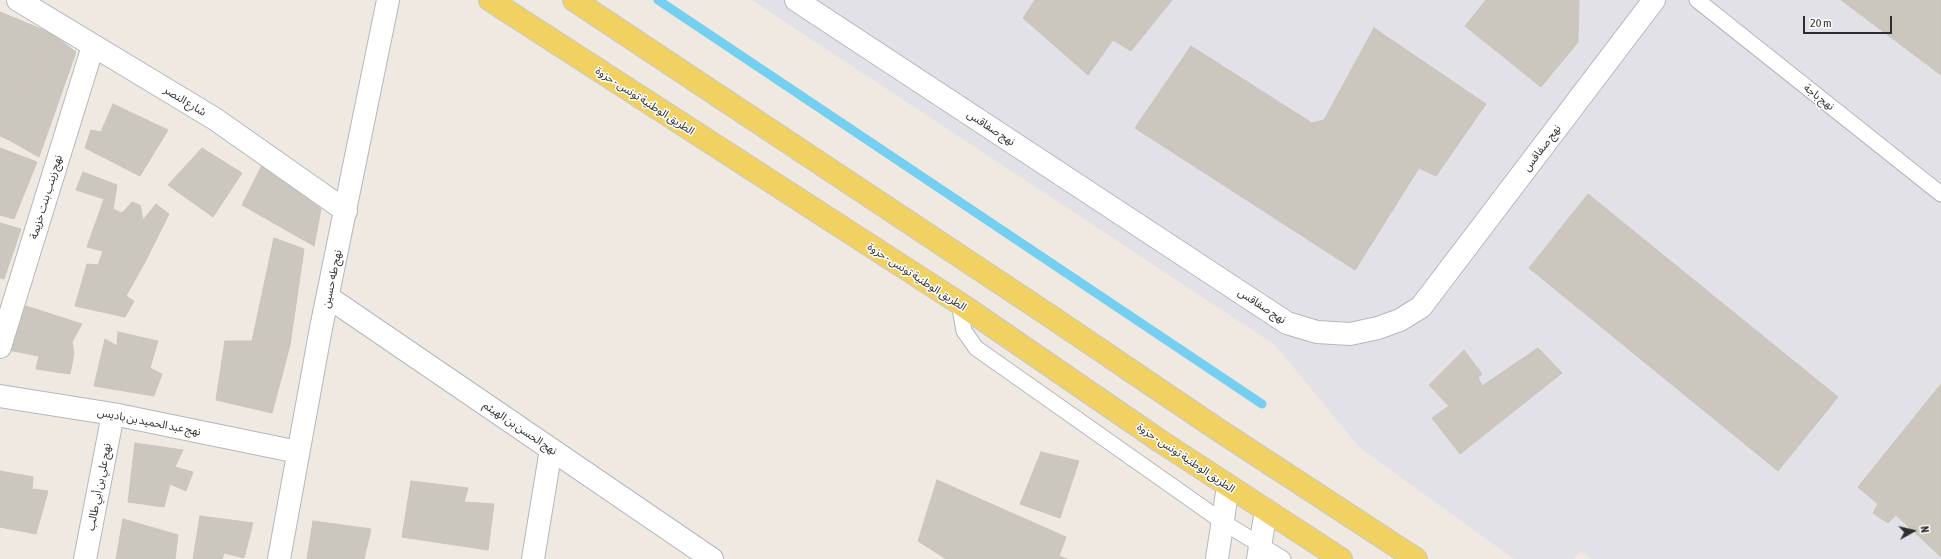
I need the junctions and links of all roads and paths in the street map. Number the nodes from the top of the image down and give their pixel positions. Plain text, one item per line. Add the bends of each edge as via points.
1 (18, 0) edge
2 (388, 0) edge
3 (490, 0) edge
4 (574, 0) edge
5 (796, 0) edge
6 (1654, 0) edge
7 (1697, 0) edge
8 (93, 46) junction
9 (1941, 194) edge
10 (346, 211) junction
11 (328, 297) junction
12 (959, 303) junction
13 (0, 347) edge
14 (0, 396) edge
15 (113, 414) junction
16 (551, 449) junction
17 (298, 452) junction
18 (1228, 486) junction
19 (1266, 510) junction
20 (1223, 522) junction
21 (1259, 552) edge
22 (85, 559) edge
23 (279, 559) edge
24 (533, 559) edge
25 (712, 559) edge
26 (1217, 559) edge
27 (1283, 559) edge
28 (1341, 559) edge
29 (1416, 559) edge

1 - 8 street, شارع النصر
2 - 10 street, نهج طه حسين
3 - 12 main road, الطريق الوطنية تونس - حزوة
4 - 29 main road via 1216,429
5 - 6 street, نهج صفاقس via 1287,323 1317,332 1350,334 1400,320 1421,307
7 - 9 lane, نهج باجة
8 - 10 street, شارع النصر via 215,119
8 - 13 street, نهج زينب بنت خزيمة
10 - 11 street, نهج طه حسين
11 - 16 street, نهج الحسن بن الهيثم
11 - 17 street, نهج طه حسين
12 - 18 main road, الطريق الوطنية تونس - حزوة
12 - 20 lane via 964,331 976,348
14 - 15 street, نهج عبد الحميد بن باديس
15 - 17 street, نهج عبد الحميد بن باديس
15 - 22 street, نهج علي بن أبي طالب
16 - 24 street
16 - 25 street, نهج الحسن بن الهيثم
17 - 23 street, نهج طه حسين
18 - 19 main road, الطريق الوطنية تونس - حزوة
18 - 20 street
19 - 21 street
19 - 28 main road, الطريق الوطنية تونس - حزوة
20 - 21 lane
20 - 26 street
21 - 27 lane

